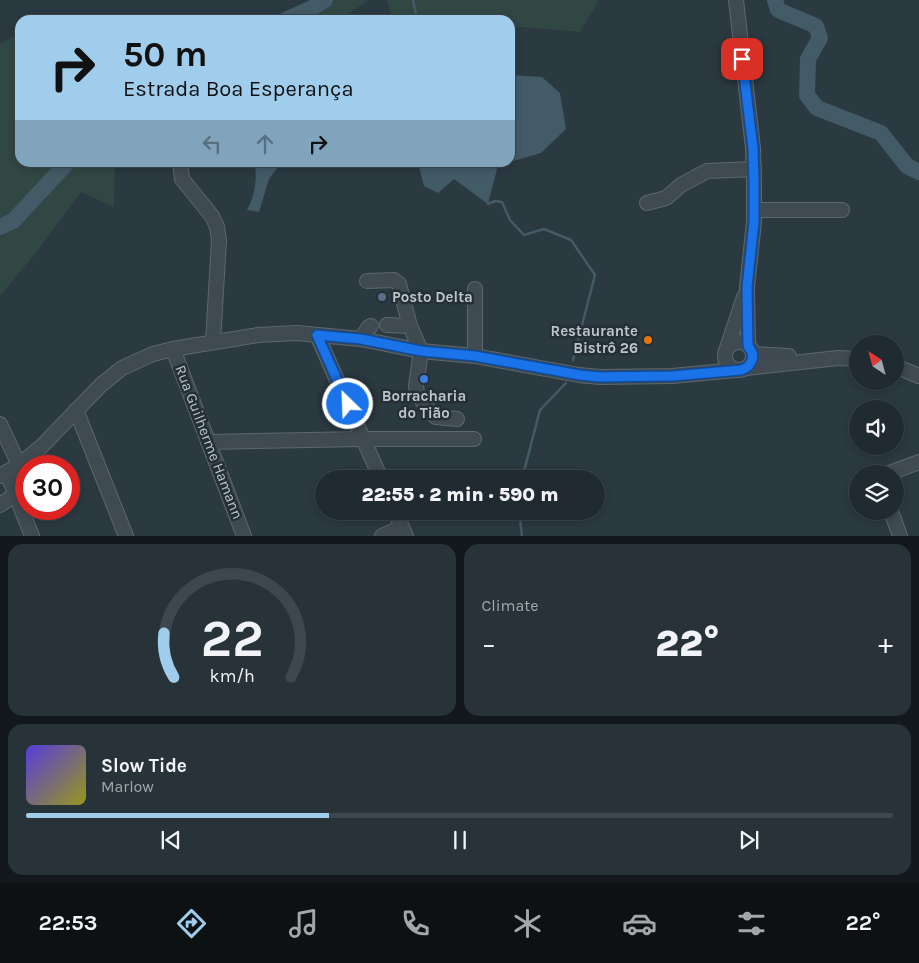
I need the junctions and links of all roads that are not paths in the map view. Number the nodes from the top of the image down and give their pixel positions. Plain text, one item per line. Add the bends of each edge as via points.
1 (736, 0) edge
2 (181, 167) edge
3 (754, 169) junction
4 (648, 203) dead end
5 (754, 210) junction
6 (842, 210) dead end
7 (367, 281) dead end
8 (747, 287) junction
9 (475, 288) dead end
10 (387, 325) dead end
11 (371, 326) dead end
12 (410, 326) junction
13 (317, 335) junction
14 (361, 339) junction
15 (213, 342) junction
16 (173, 349) junction
17 (751, 350) junction
18 (421, 351) junction
19 (849, 353) edge
20 (726, 354) junction
21 (475, 356) junction
22 (849, 359) edge
23 (904, 364) edge
24 (741, 369) junction
25 (904, 370) edge
26 (919, 370) edge
27 (703, 374) junction
28 (919, 376) edge
29 (76, 410) junction
30 (457, 419) dead end
31 (0, 424) edge
32 (363, 439) junction
33 (474, 439) dead end
34 (208, 442) junction
35 (30, 455) edge
36 (15, 456) edge
37 (919, 462) edge
38 (15, 466) edge
39 (904, 468) edge
40 (377, 470) edge
41 (3, 474) edge
42 (15, 492) edge
43 (15, 495) edge
44 (0, 505) edge
45 (26, 520) edge
46 (894, 520) edge
47 (404, 531) edge
48 (32, 536) edge
49 (126, 536) edge
50 (244, 536) edge
51 (382, 536) edge
52 (900, 536) edge

1 - 3 street
2 - 15 street via 182,179 217,227
3 - 4 street via 707,171 681,185 666,198
3 - 5 street
5 - 6 street
5 - 8 street
7 - 12 street via 396,281
8 - 17 street
8 - 20 street
9 - 21 street
10 - 12 street
11 - 14 street
12 - 18 street
13 - 14 street
13 - 15 street via 277,333
13 - 32 street
14 - 18 street
15 - 16 street
16 - 29 street via 122,368
16 - 34 street, Rua Guilherme Hamann
17 - 19 street via 788,356
17 - 20 street via 739,342 730,345
17 - 24 street via 752,362
18 - 21 street
18 - 30 street via 416,386 419,398 436,417
20 - 24 street via 728,366
20 - 27 street
21 - 27 street via 600,377
22 - 24 street
23 - 26 street
24 - 27 street
25 - 28 street
29 - 35 street
29 - 49 street
31 - 36 street
32 - 33 street
32 - 34 street
32 - 40 street
34 - 50 street, Rua Guilherme Hamann
37 - 39 street
38 - 41 street
41 - 42 street
43 - 44 street
45 - 48 street
46 - 52 street
47 - 51 street

